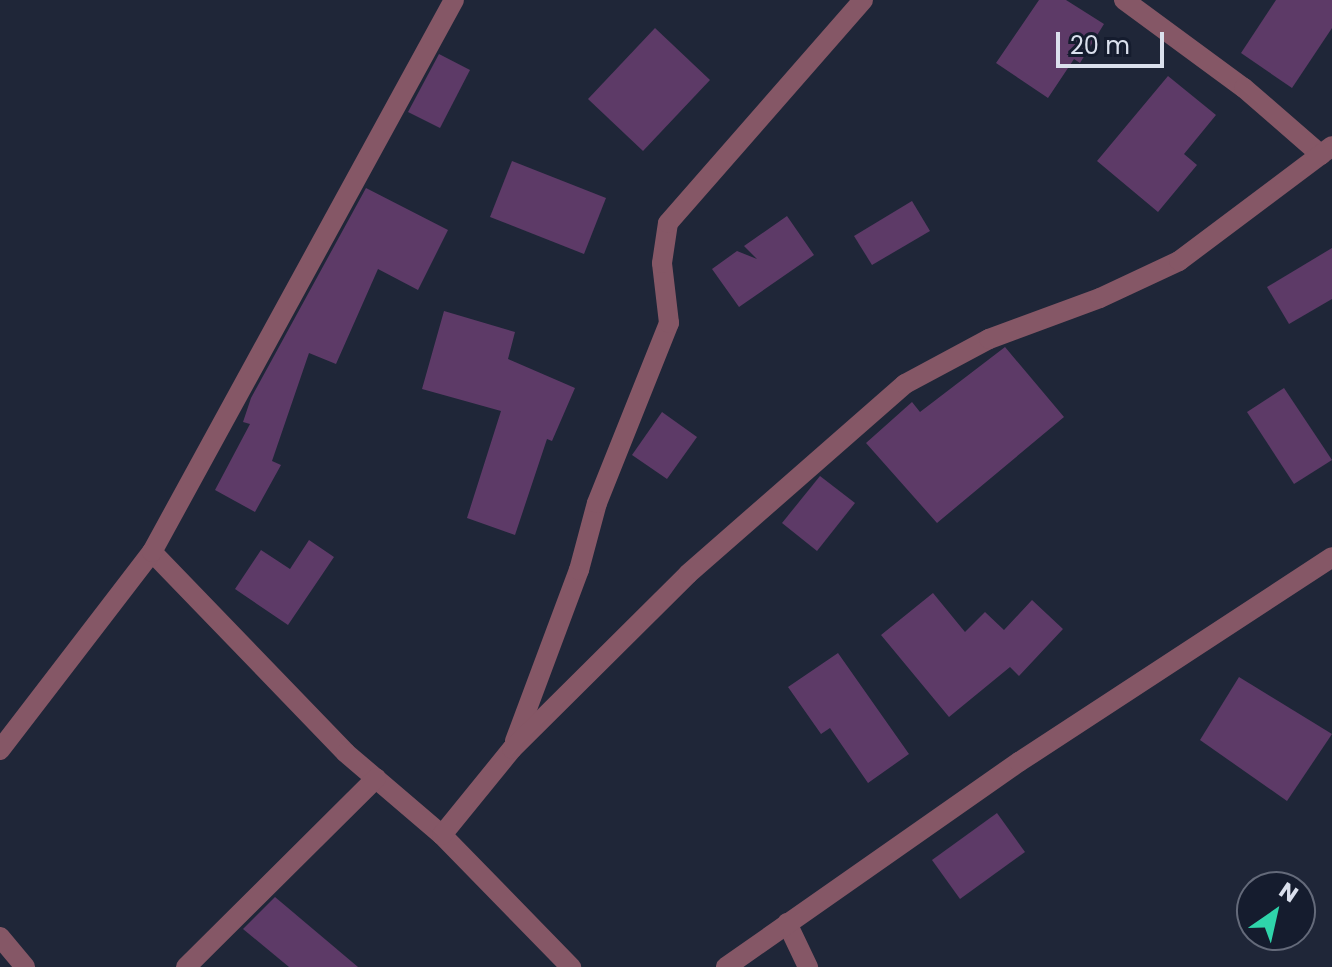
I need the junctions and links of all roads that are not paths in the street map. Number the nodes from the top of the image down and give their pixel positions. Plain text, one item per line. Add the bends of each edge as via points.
1 (454, 0) edge
2 (863, 0) edge
3 (1124, 0) edge
4 (1327, 151) edge
5 (152, 552) junction
6 (1332, 557) edge
7 (512, 749) junction
8 (0, 750) edge
9 (376, 778) junction
10 (442, 835) junction
11 (787, 923) junction
12 (0, 937) edge
13 (25, 967) edge
14 (186, 967) edge
15 (571, 967) edge
16 (726, 967) edge
17 (808, 967) edge

1 - 5 street
2 - 7 street via 668,223 662,263 669,323 597,503 579,570
3 - 4 street
4 - 7 street via 1179,261 1100,298 989,339 905,384 688,574
5 - 8 street
5 - 9 street
6 - 11 street via 1019,762
7 - 10 street
9 - 10 street
9 - 14 street
10 - 15 street
11 - 16 street
11 - 17 street
12 - 13 street

